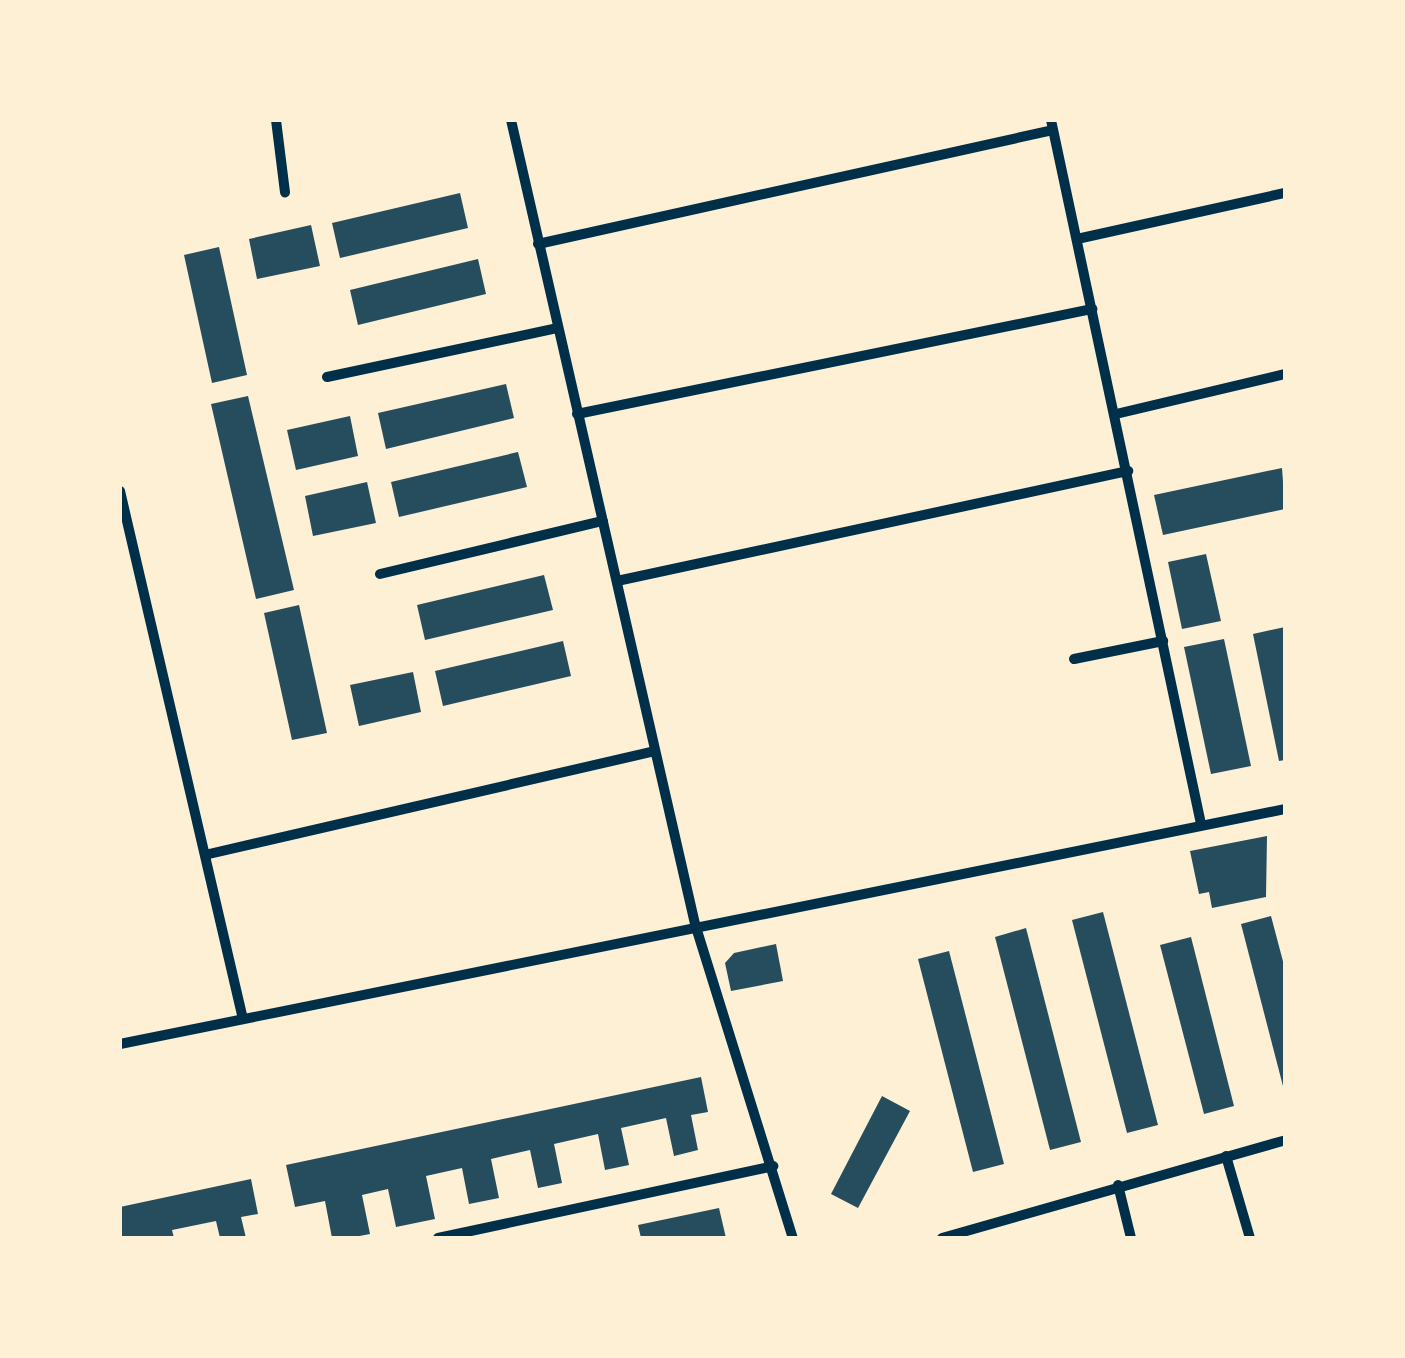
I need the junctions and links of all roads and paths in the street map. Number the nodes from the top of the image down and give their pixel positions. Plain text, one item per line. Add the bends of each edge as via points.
1 (276, 120) edge
2 (511, 120) edge
3 (1052, 125) edge
4 (285, 192) dead end
5 (1285, 193) edge
6 (1077, 239) junction
7 (538, 244) junction
8 (1092, 309) junction
9 (556, 328) junction
10 (1285, 374) edge
11 (327, 377) dead end
12 (577, 414) junction
13 (1116, 414) junction
14 (1128, 471) junction
15 (120, 492) edge
16 (603, 521) junction
17 (380, 574) dead end
18 (616, 581) junction
19 (1163, 640) junction
20 (1074, 658) dead end
21 (652, 752) junction
22 (1285, 809) edge
23 (1201, 824) junction
24 (210, 854) junction
25 (695, 924) junction
26 (243, 1019) junction
27 (120, 1044) edge
28 (1285, 1140) edge
29 (1226, 1156) junction
30 (773, 1166) junction
31 (1118, 1185) junction
32 (972, 1233) edge
33 (438, 1238) edge
34 (794, 1238) edge
35 (942, 1238) edge
36 (1131, 1238) edge
37 (1250, 1238) edge

1 - 4 street
2 - 7 street
3 - 6 street
3 - 7 street
5 - 6 street
6 - 8 street
7 - 9 street
8 - 12 street
8 - 13 street
9 - 11 street
9 - 12 street
10 - 13 street
12 - 16 street
13 - 14 street
14 - 18 street
14 - 19 street
15 - 24 street
16 - 17 street
16 - 18 street
18 - 21 street
19 - 20 street
19 - 23 street
21 - 24 street
21 - 25 street
22 - 23 street
23 - 25 street
24 - 26 street
25 - 26 street
25 - 30 street
26 - 27 street
28 - 29 street
29 - 31 street
29 - 37 street
30 - 33 street
30 - 34 street
31 - 32 street
31 - 36 street
32 - 35 street

